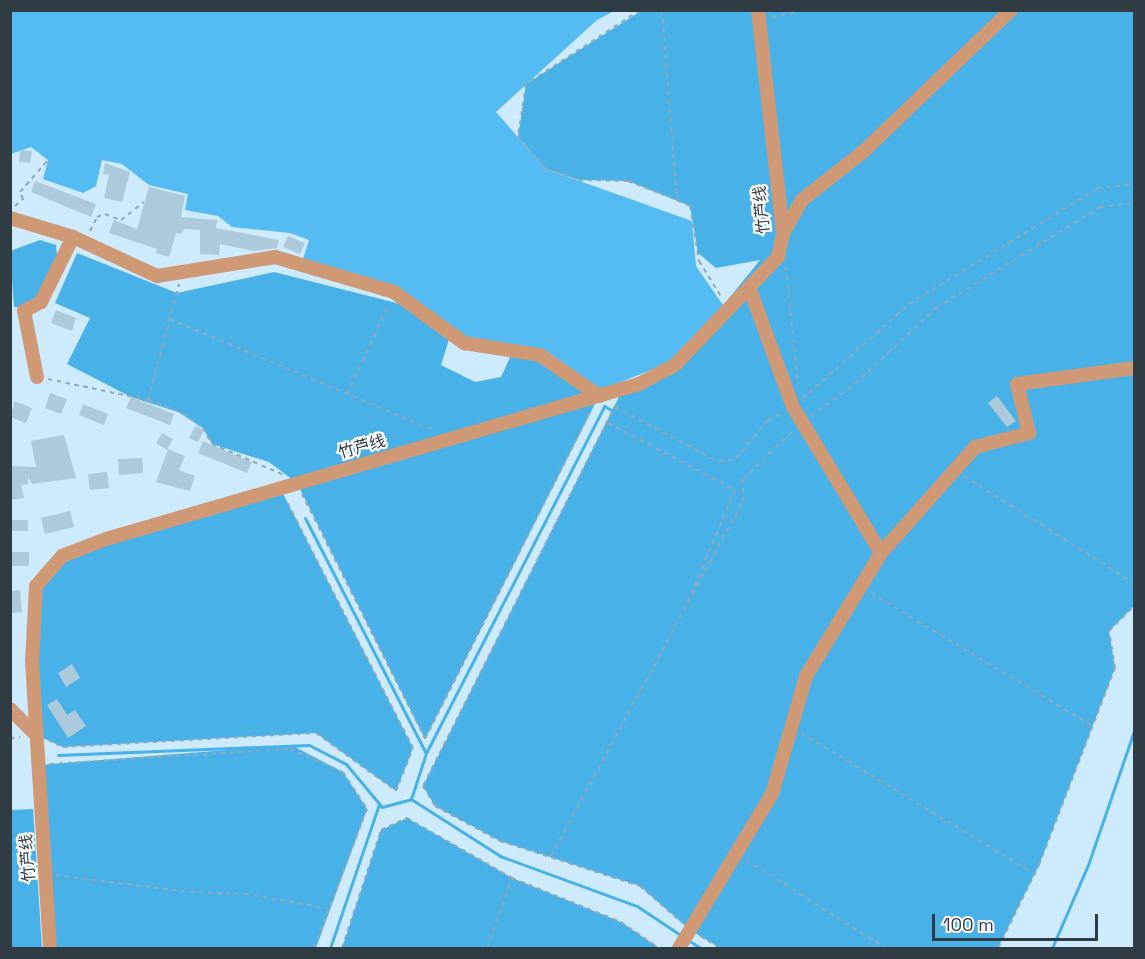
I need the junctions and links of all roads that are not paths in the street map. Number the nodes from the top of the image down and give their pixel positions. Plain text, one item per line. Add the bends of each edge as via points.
1 (1011, 10) edge
2 (759, 15) edge
3 (10, 218) edge
4 (783, 233) junction
5 (79, 239) junction
6 (749, 287) junction
7 (1134, 368) edge
8 (37, 377) road end
9 (599, 396) junction
10 (881, 553) junction
11 (10, 709) edge
12 (36, 735) junction
13 (684, 940) edge
14 (50, 948) edge

1 - 4 street via 864,151 802,200
2 - 4 street, 竹芦线
3 - 5 street
4 - 6 street, 竹芦线 via 778,257
5 - 8 street via 41,302 24,311
5 - 9 street via 157,276 275,257 394,292 464,343 540,355
6 - 9 street, 竹芦线 via 675,365 639,384
6 - 10 street via 797,414
7 - 10 street via 1017,384 1029,433 975,447
9 - 12 street, 竹芦线 via 106,539 62,556 36,586 32,661
10 - 13 street via 806,675 772,794
11 - 12 street
12 - 14 street, 竹芦线

